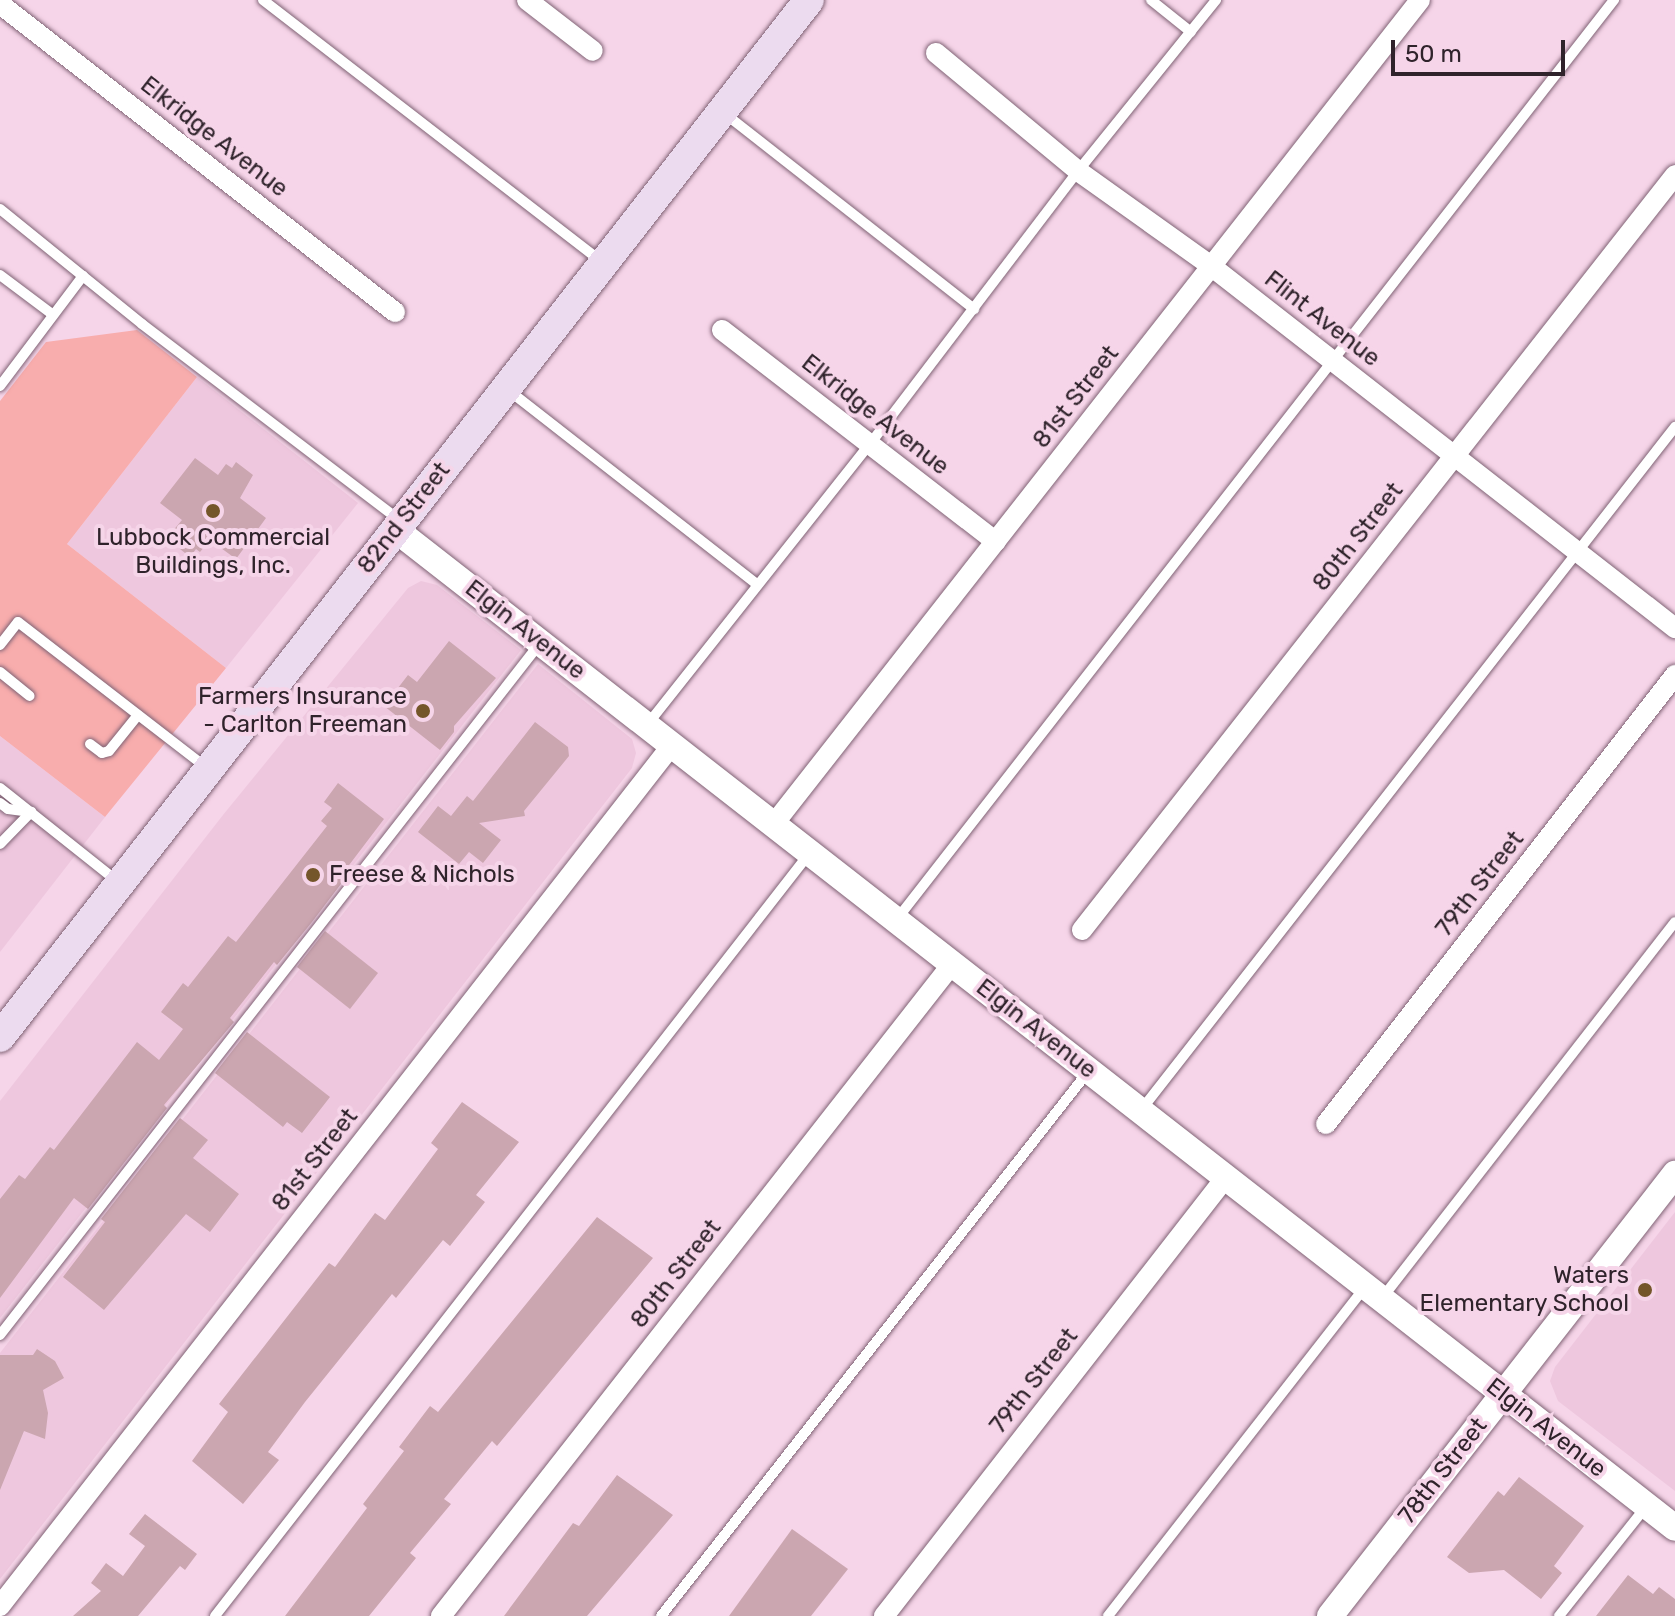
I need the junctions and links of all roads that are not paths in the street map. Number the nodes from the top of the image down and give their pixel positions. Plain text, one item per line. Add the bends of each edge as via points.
1 (263, 0) edge
2 (527, 0) edge
3 (1151, 0) edge
4 (1216, 0) edge
5 (1420, 0) edge
6 (1614, 0) edge
7 (802, 2) edge
8 (0, 4) edge
9 (1191, 32) junction
10 (593, 51) dead end
11 (936, 53) dead end
12 (722, 112) junction
13 (1078, 171) junction
14 (1675, 175) edge
15 (0, 209) edge
16 (604, 263) junction
17 (1211, 266) junction
18 (0, 275) edge
19 (83, 276) junction
20 (974, 309) junction
21 (395, 312) dead end
22 (52, 314) junction
23 (722, 330) dead end
24 (1333, 361) junction
25 (0, 386) edge
26 (506, 388) junction
27 (1675, 427) edge
28 (870, 444) junction
29 (1454, 457) junction
30 (399, 526) junction
31 (996, 542) junction
32 (1575, 551) junction
33 (758, 585) junction
34 (1675, 628) edge
35 (541, 643) junction
36 (0, 645) edge
37 (0, 672) edge
38 (1675, 675) edge
39 (30, 696) dead end
40 (138, 715) junction
41 (647, 726) junction
42 (90, 744) dead end
43 (672, 745) junction
44 (209, 769) junction
45 (0, 788) edge
46 (0, 803) edge
47 (31, 812) junction
48 (773, 825) junction
49 (0, 844) edge
50 (810, 853) junction
51 (120, 883) junction
52 (896, 920) junction
53 (1675, 922) edge
54 (1082, 930) dead end
55 (952, 964) junction
56 (3, 1027) edge
57 (1089, 1070) junction
58 (1140, 1110) junction
59 (1326, 1124) dead end
60 (1675, 1174) edge
61 (1226, 1177) junction
62 (1374, 1292) junction
63 (0, 1335) edge
64 (1504, 1394) junction
65 (1647, 1506) junction
66 (1675, 1528) edge
67 (0, 1606) edge
68 (215, 1616) edge
69 (441, 1616) edge
70 (661, 1616) edge
71 (884, 1616) edge
72 (1108, 1616) edge
73 (1330, 1616) edge
74 (1559, 1616) edge

1 - 16 lane
2 - 10 street
3 - 9 lane
4 - 9 lane
5 - 17 street, 81st Street
6 - 24 lane
7 - 12 main road, 82nd Street
8 - 21 street, Elkridge Avenue
9 - 13 lane
11 - 13 street, Flint Avenue
12 - 16 main road, 82nd Street
12 - 20 lane
13 - 17 street, Flint Avenue
13 - 20 lane
14 - 29 street, 80th Street
15 - 19 lane
16 - 26 main road, 82nd Street
17 - 24 street, Flint Avenue
17 - 31 street, 81st Street
18 - 22 lane
19 - 22 lane
19 - 30 lane
20 - 28 lane
22 - 25 lane
23 - 28 street, Elkridge Avenue
24 - 29 street, Flint Avenue
24 - 52 lane
26 - 30 main road, 82nd Street
26 - 33 lane
27 - 32 lane
28 - 31 street, Elkridge Avenue
28 - 33 lane
29 - 32 street, Flint Avenue
29 - 54 street, 80th Street
30 - 35 street, Elgin Avenue
30 - 44 main road, 82nd Street
31 - 48 street, 81st Street
32 - 34 street, Flint Avenue
32 - 58 lane
33 - 41 lane
35 - 41 street, Elgin Avenue
35 - 63 lane
36 - 40 lane via 18,622
37 - 39 lane
38 - 59 street, 79th Street
40 - 42 lane via 109,751 102,753
40 - 44 lane
41 - 43 street, Elgin Avenue
43 - 48 street, Elgin Avenue
43 - 67 street, 81st Street
44 - 51 main road, 82nd Street
45 - 47 lane
46 - 47 lane
47 - 49 lane
47 - 51 lane
48 - 50 street, Elgin Avenue
50 - 52 street, Elgin Avenue
50 - 68 lane
51 - 56 main road, 82nd Street
52 - 55 street, Elgin Avenue
53 - 62 lane
55 - 57 street, Elgin Avenue
55 - 69 street, 80th Street
57 - 58 street, Elgin Avenue
57 - 70 lane
58 - 61 street, Elgin Avenue
60 - 64 street, 78th Street
61 - 62 street, Elgin Avenue
61 - 71 street, 79th Street
62 - 64 street, Elgin Avenue
62 - 72 lane
64 - 65 street, Elgin Avenue
64 - 73 street, 78th Street
65 - 66 street, Elgin Avenue
65 - 74 lane

